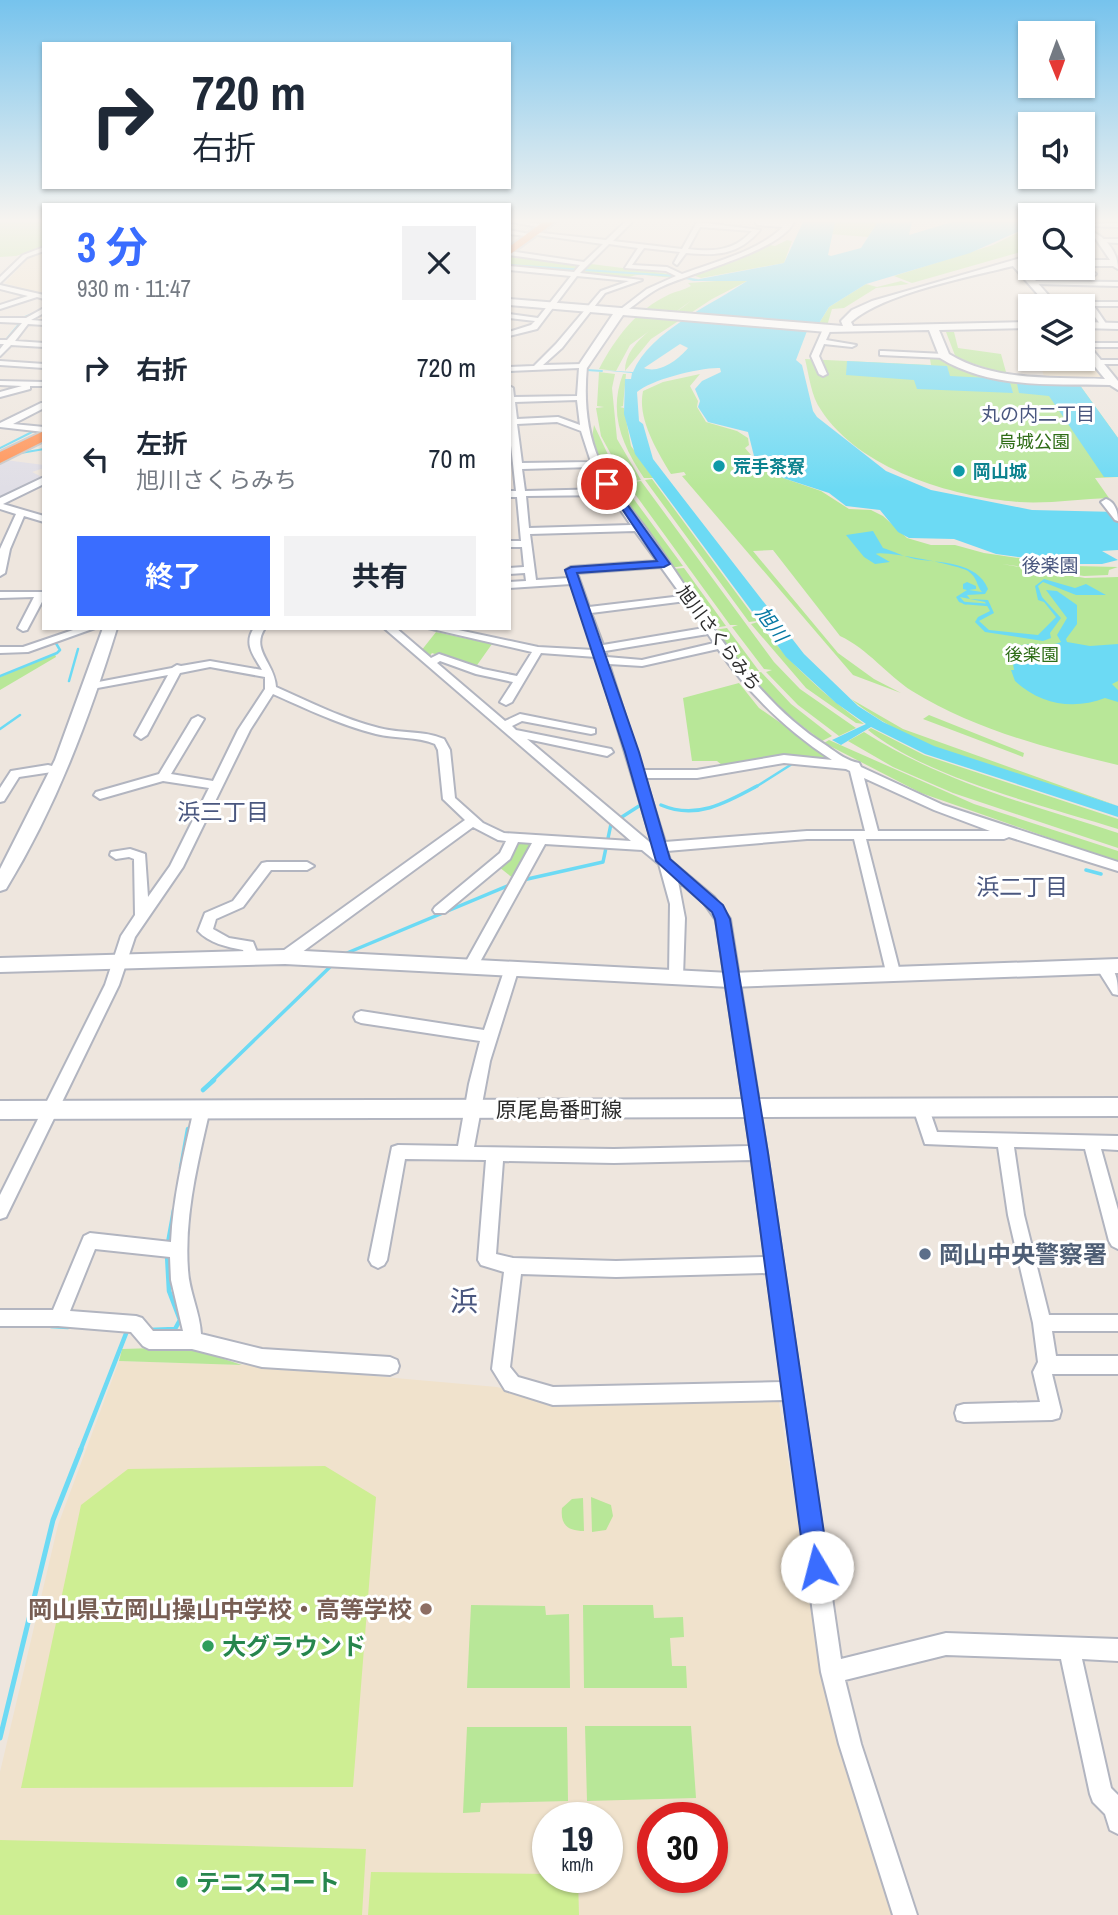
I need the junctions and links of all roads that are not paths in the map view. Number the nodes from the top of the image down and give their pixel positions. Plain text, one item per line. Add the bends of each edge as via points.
1 (28, 311) edge
2 (41, 311) edge
3 (547, 311) edge
4 (587, 311) edge
5 (594, 311) edge
6 (858, 311) edge
7 (624, 313) junction
8 (1095, 313) edge
9 (511, 316) edge
10 (0, 320) edge
11 (23, 320) junction
12 (540, 320) junction
13 (42, 323) edge
14 (932, 325) junction
15 (1018, 325) edge
16 (1095, 326) edge
17 (1105, 326) junction
18 (1118, 326) edge
19 (825, 329) junction
20 (850, 329) junction
21 (511, 333) edge
22 (821, 342) junction
23 (4, 343) edge
24 (42, 345) edge
25 (852, 345) dead end
26 (1095, 345) edge
27 (1118, 345) edge
28 (883, 353) dead end
29 (0, 354) edge
30 (944, 356) junction
31 (1095, 360) edge
32 (1097, 362) junction
33 (1118, 362) edge
34 (0, 363) edge
35 (42, 366) edge
36 (538, 366) junction
37 (583, 366) junction
38 (511, 369) edge
39 (823, 374) dead end
40 (0, 383) edge
41 (30, 384) junction
42 (42, 384) edge
43 (1116, 385) edge
44 (0, 395) edge
45 (580, 398) junction
46 (511, 400) edge
47 (42, 406) edge
48 (512, 422) edge
49 (2, 425) edge
50 (583, 429) junction
51 (42, 432) edge
52 (42, 433) edge
53 (0, 456) edge
54 (515, 462) edge
55 (596, 464) junction
56 (42, 481) edge
57 (613, 492) junction
58 (520, 494) junction
59 (511, 495) edge
60 (1106, 502) dead end
61 (0, 504) edge
62 (21, 512) junction
63 (42, 518) edge
64 (523, 518) junction
65 (511, 519) edge
66 (1118, 519) edge
67 (639, 528) junction
68 (524, 531) junction
69 (511, 544) edge
70 (526, 544) junction
71 (664, 564) junction
72 (529, 570) junction
73 (511, 571) edge
74 (0, 573) edge
75 (573, 581) junction
76 (531, 584) junction
77 (511, 585) edge
78 (0, 594) edge
79 (688, 598) junction
80 (584, 611) junction
81 (23, 628) dead end
82 (709, 629) junction
83 (84, 630) edge
84 (96, 630) edge
85 (109, 630) edge
86 (258, 630) edge
87 (391, 630) edge
88 (443, 630) edge
89 (721, 645) junction
90 (0, 650) edge
91 (538, 650) junction
92 (601, 654) junction
93 (430, 663) junction
94 (177, 668) junction
95 (270, 675) junction
96 (520, 680) junction
97 (92, 686) junction
98 (271, 689) junction
99 (506, 702) dead end
100 (198, 719) dead end
101 (508, 729) junction
102 (591, 731) dead end
103 (141, 735) dead end
104 (607, 752) dead end
105 (855, 766) junction
106 (48, 769) junction
107 (636, 774) junction
108 (163, 777) junction
109 (217, 785) junction
110 (100, 795) dead end
111 (0, 798) edge
112 (473, 821) junction
113 (866, 834) junction
114 (1016, 835) junction
115 (514, 838) junction
116 (541, 839) junction
117 (657, 851) junction
118 (116, 855) dead end
119 (0, 862) edge
120 (307, 866) dead end
121 (1118, 867) edge
122 (0, 885) edge
123 (440, 910) dead end
124 (142, 916) junction
125 (252, 957) junction
126 (285, 957) junction
127 (119, 961) junction
128 (0, 965) edge
129 (470, 967) junction
130 (1111, 967) edge
131 (511, 971) junction
132 (894, 975) junction
133 (676, 977) junction
134 (730, 980) junction
135 (1118, 990) edge
136 (360, 1017) dead end
137 (487, 1036) junction
138 (1118, 1107) edge
139 (921, 1108) junction
140 (49, 1109) junction
141 (202, 1109) junction
142 (471, 1109) junction
143 (751, 1109) junction
144 (0, 1110) edge
145 (1005, 1141) junction
146 (1091, 1142) junction
147 (1118, 1143) edge
148 (759, 1153) junction
149 (465, 1154) junction
150 (495, 1154) junction
151 (0, 1212) edge
152 (1118, 1241) edge
153 (171, 1250) junction
154 (378, 1259) dead end
155 (775, 1265) junction
156 (513, 1266) junction
157 (0, 1318) edge
158 (58, 1318) junction
159 (1118, 1322) edge
160 (1042, 1323) junction
161 (192, 1340) junction
162 (1048, 1364) junction
163 (1118, 1365) edge
164 (390, 1366) dead end
165 (793, 1391) junction
166 (964, 1413) dead end
167 (1069, 1647) junction
168 (1118, 1650) edge
169 (832, 1672) junction
170 (1118, 1822) edge
171 (905, 1915) edge

1 - 11 street
2 - 11 street
3 - 12 street
4 - 36 street
5 - 7 street
6 - 20 street via 846,321
7 - 19 street
7 - 37 street, 旭川さくらみち via 599,338
8 - 17 street
9 - 12 street
10 - 11 street
11 - 13 street
11 - 23 street
12 - 21 street via 534,327
14 - 15 street
14 - 20 street
14 - 30 street
16 - 17 street
17 - 18 street
19 - 20 street
19 - 22 street
22 - 25 street
22 - 39 street via 814,356
23 - 24 street
23 - 29 street
26 - 27 street
28 - 30 street
30 - 43 street via 989,373
31 - 32 street
32 - 33 street
32 - 43 street
34 - 35 street
36 - 37 street
36 - 38 street
37 - 45 street, 旭川さくらみち
40 - 41 street
41 - 42 street
41 - 44 street
45 - 46 street
45 - 50 street, 旭川さくらみち
46 - 48 street
47 - 49 street
48 - 50 street via 558,419
48 - 54 street
49 - 51 street
50 - 55 street, 旭川さくらみち
52 - 53 highway
54 - 55 street
54 - 58 street
55 - 57 street, 旭川さくらみち
56 - 61 street
57 - 58 street
57 - 67 street, 旭川さくらみち
58 - 59 street
58 - 64 street
60 - 66 street
61 - 62 street
62 - 63 street
62 - 74 street
64 - 65 street
64 - 68 street
67 - 68 street
67 - 71 street, 旭川さくらみち
68 - 70 street
69 - 70 street
70 - 72 street
71 - 75 street via 571,570
71 - 79 street, 旭川さくらみち
72 - 73 street
72 - 76 street
75 - 76 street
75 - 80 street
76 - 77 street
78 - 81 street via 41,594
79 - 80 street
79 - 82 street, 旭川さくらみち
80 - 92 street
82 - 89 street, 旭川さくらみち
82 - 92 street
83 - 90 street via 24,650
84 - 106 street
85 - 97 street
86 - 95 street via 254,647
87 - 93 street
88 - 91 street
89 - 92 street via 642,663
89 - 105 street, 旭川さくらみち via 778,713
91 - 92 street
91 - 96 street
92 - 107 street
93 - 96 street via 439,657
93 - 101 street
94 - 95 street via 210,664
94 - 97 street
94 - 103 street
95 - 98 street
96 - 99 street
97 - 122 street via 43,810
98 - 109 street
98 - 112 street via 355,725 440,741 449,799
100 - 108 street
101 - 102 street via 520,718
101 - 104 street
101 - 117 street
105 - 107 street via 784,759 697,774
105 - 113 street
105 - 114 street, 旭川さくらみち via 900,791
106 - 111 street via 15,774
106 - 119 street
107 - 117 street
108 - 109 street
108 - 110 street
109 - 124 street via 176,867
112 - 115 street via 492,834
112 - 126 street
113 - 114 street
113 - 117 street via 807,835
113 - 132 street
114 - 121 street, 旭川さくらみち
115 - 116 street
115 - 123 street via 505,856
116 - 117 street
116 - 129 street
117 - 133 street via 676,889 680,911
117 - 134 street via 718,909
118 - 124 street via 140,857
120 - 125 street via 267,866 238,904 210,916 205,931 248,946
124 - 127 street
125 - 126 street
125 - 127 street
126 - 129 street
127 - 128 street
127 - 140 street via 112,985
129 - 131 street
130 - 132 street
130 - 135 street
131 - 133 street
131 - 137 street
132 - 134 street
133 - 134 street
134 - 143 street
136 - 137 street
137 - 142 street
138 - 139 street, 原尾島番町線
139 - 143 street, 原尾島番町線
139 - 145 street via 931,1139
140 - 141 street, 原尾島番町線
140 - 144 street, 原尾島番町線
140 - 151 street
141 - 142 street, 原尾島番町線
141 - 153 street
142 - 143 street, 原尾島番町線
142 - 149 street
143 - 148 street
145 - 146 street
145 - 160 street via 1016,1215
146 - 147 street
146 - 152 street
148 - 150 street
148 - 155 street
149 - 150 street
149 - 154 street via 398,1152
150 - 156 street via 487,1260
153 - 158 street via 90,1241
153 - 161 street via 193,1327
155 - 156 street
155 - 165 street
156 - 165 street via 501,1369 512,1384 553,1396
157 - 158 street
158 - 161 street via 142,1331 149,1340
159 - 160 street
160 - 162 street
161 - 164 street via 262,1359
162 - 163 street
162 - 166 street via 1042,1372 1052,1411
165 - 169 street
167 - 168 street
167 - 169 street via 946,1644
167 - 170 street via 1101,1794 1115,1808
169 - 171 street

